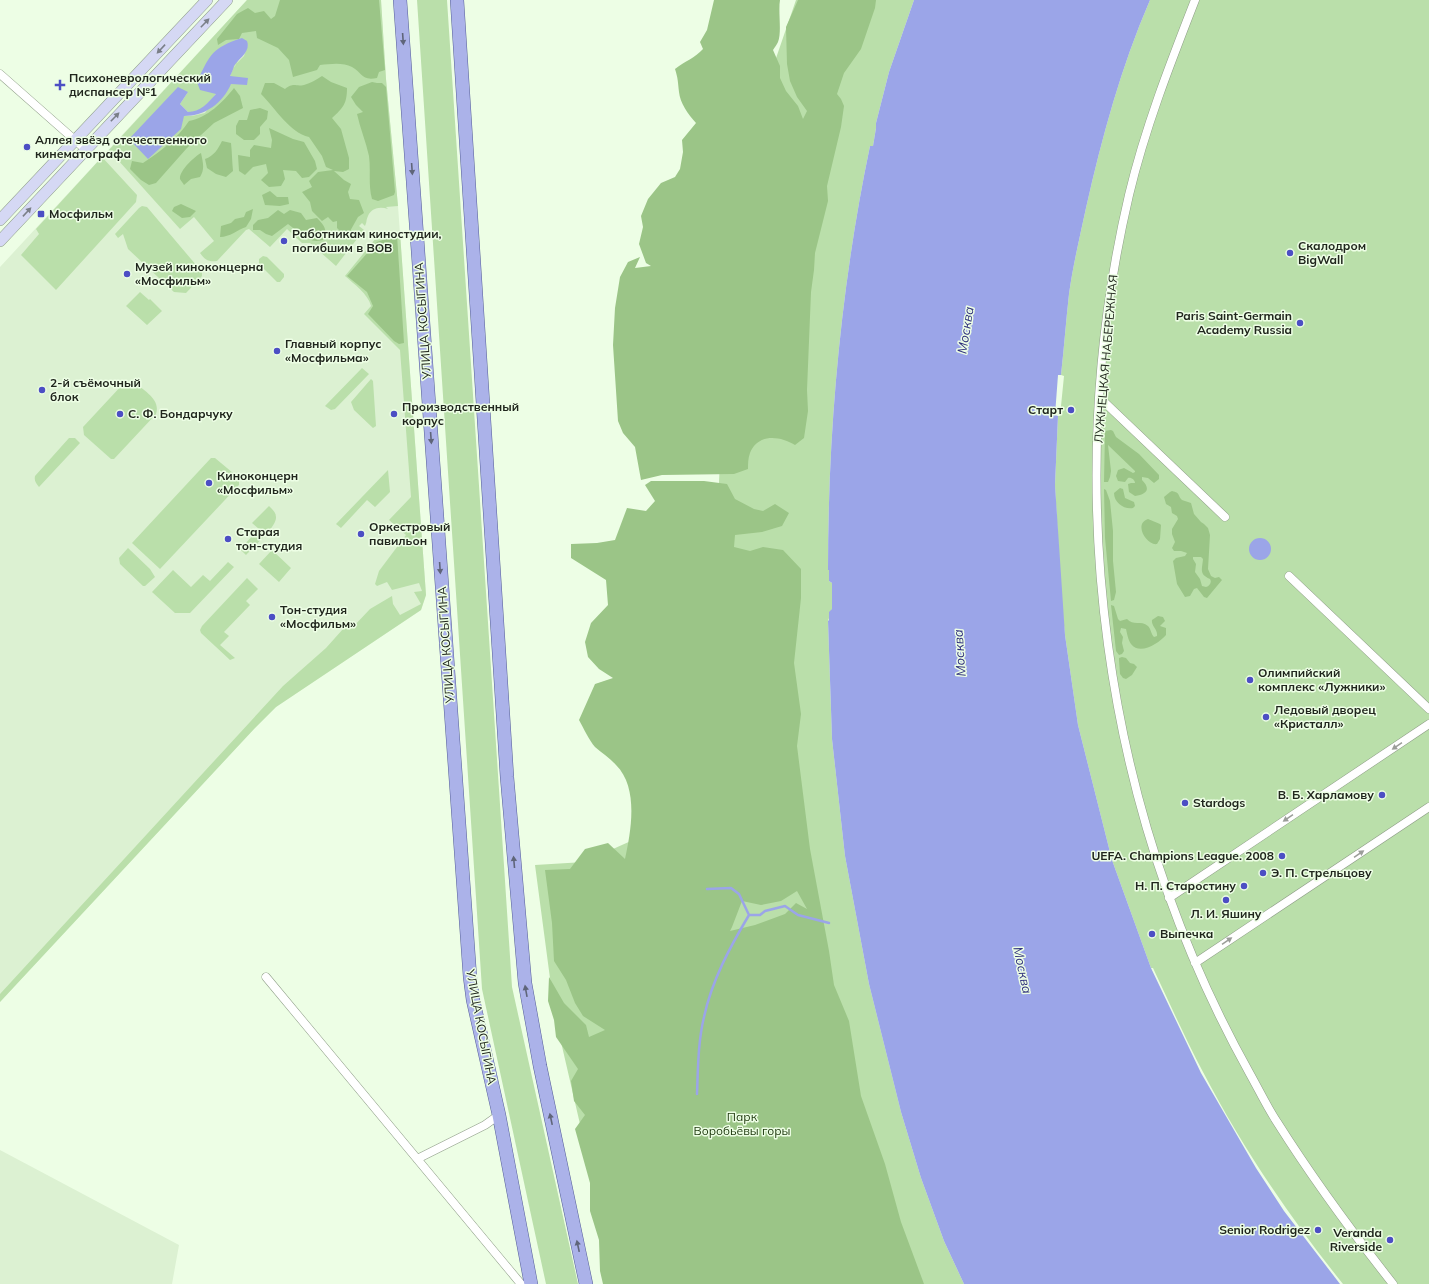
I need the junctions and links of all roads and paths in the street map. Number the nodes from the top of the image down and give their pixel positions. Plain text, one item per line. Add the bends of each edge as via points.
1 (207, 0) edge
2 (227, 0) edge
3 (400, 0) edge
4 (457, 0) edge
5 (1195, 0) edge
6 (0, 74) edge
7 (76, 140) junction
8 (85, 149) junction
9 (0, 220) edge
10 (0, 241) edge
11 (1100, 398) junction
12 (1225, 517) dead end
13 (1289, 576) dead end
14 (1429, 709) edge
15 (1429, 724) edge
16 (1429, 807) edge
17 (1169, 898) junction
18 (1195, 963) junction
19 (266, 977) dead end
20 (499, 1115) junction
21 (417, 1159) junction
22 (521, 1284) edge
23 (531, 1284) edge
24 (586, 1284) edge
25 (1393, 1284) edge

1 -> 7 main road
8 -> 2 main road
3 -> 20 main road, УЛИЦА КОСЫГИНА via 470,977
24 -> 4 main road via 525,983 506,777
5 - 11 street, ЛУЖНЕЦКАЯ НАБЕРЕЖНАЯ via 1160,91 1130,194 1111,290
6 - 7 street
7 - 8 street
7 - 9 main road
10 -> 8 main road
11 - 12 street
11 - 17 street, ЛУЖНЕЦКАЯ НАБЕРЕЖНАЯ via 1097,518 1102,603 1110,663 1132,773
13 - 14 street
15 -> 17 street
18 -> 16 street
17 - 18 street, ЛУЖНЕЦКАЯ НАБЕРЕЖНАЯ
18 - 25 street, ЛУЖНЕЦКАЯ НАБЕРЕЖНАЯ via 1237,1050 1276,1120 1331,1204
19 - 21 street
20 - 21 street via 485,1125
20 - 23 main road, УЛИЦА КОСЫГИНА
21 - 22 street

